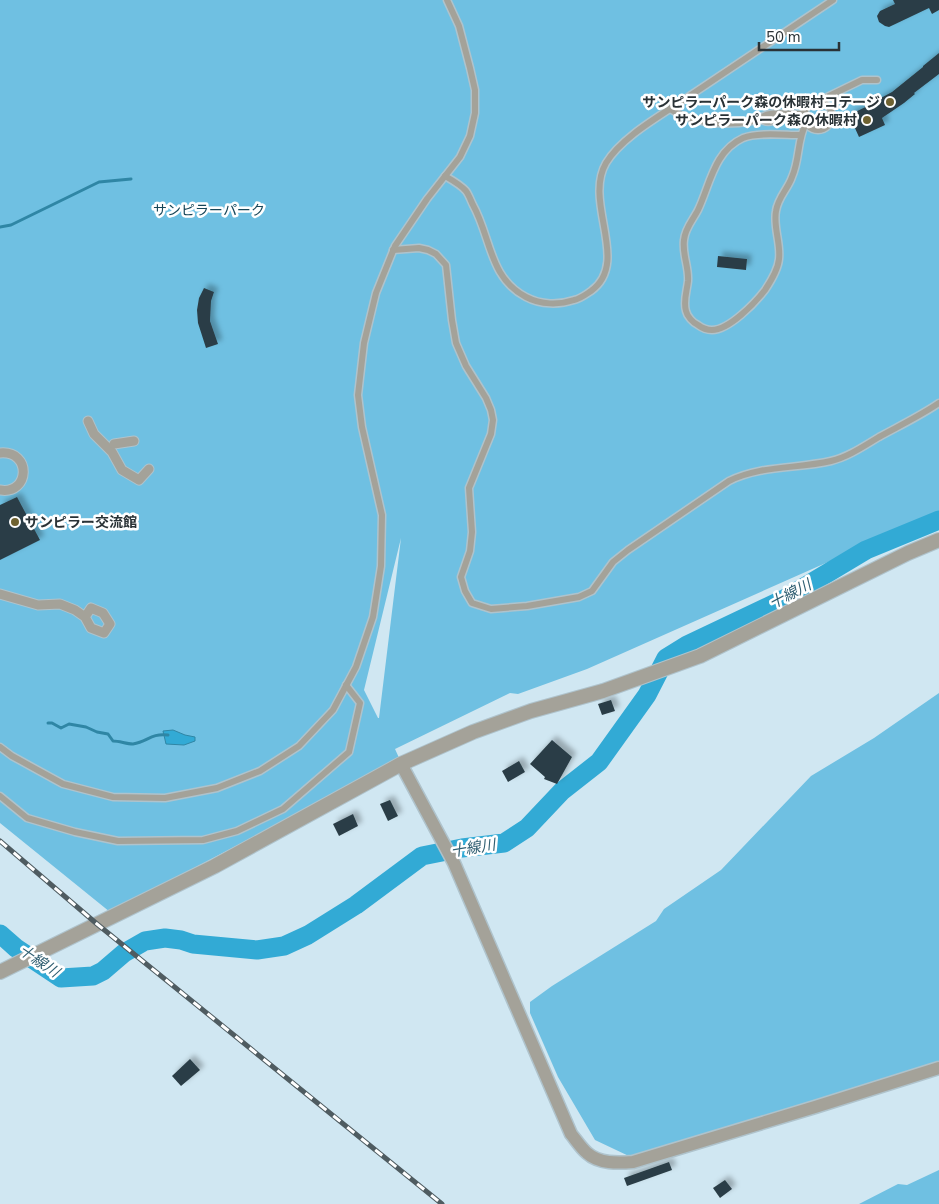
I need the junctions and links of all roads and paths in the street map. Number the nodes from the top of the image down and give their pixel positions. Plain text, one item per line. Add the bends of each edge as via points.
1 (446, 0) edge
2 (821, 0) edge
3 (833, 0) edge
4 (819, 9) junction
5 (877, 80) dead end
6 (823, 103) junction
7 (670, 109) junction
8 (805, 112) junction
9 (806, 123) junction
10 (800, 135) junction
11 (445, 176) junction
12 (393, 250) junction
13 (939, 403) edge
14 (88, 421) dead end
15 (134, 441) dead end
16 (114, 444) dead end
17 (0, 453) edge
18 (149, 469) dead end
19 (0, 490) edge
20 (939, 540) edge
21 (0, 594) edge
22 (85, 617) dead end
23 (346, 685) junction
24 (0, 747) edge
25 (402, 764) junction
26 (0, 796) edge
27 (0, 972) edge
28 (939, 1068) edge

1 - 11 lane via 459,26 470,68 475,113 470,136
2 - 4 lane
3 - 4 lane
4 - 7 lane
5 - 6 lane via 862,80 827,97
6 - 8 lane via 810,104
6 - 9 lane via 832,113 827,126 819,130
7 - 8 lane via 679,115 714,123
7 - 11 lane via 618,149 606,164 599,198 608,268 601,282 579,299 563,304 527,298 501,276 466,191
8 - 9 lane
9 - 10 lane
10 - 10 lane via 800,149 792,179 781,194 776,210 777,270 764,290 737,318 722,328 703,329 694,324 686,312 688,280 684,241 687,226 702,202 711,173 725,153 744,138
11 - 12 lane
12 - 13 lane via 428,250 446,265 456,343 491,410 491,434 469,488 472,532 470,551 461,577 472,603 490,609 579,597 592,591 613,562 628,550 740,475 834,461
12 - 23 lane via 376,293 364,343 358,395 382,515 382,566 373,617 356,667
14 - 18 street via 122,470 139,480
15 - 16 street
17 - 19 street via 14,455 24,471 15,488
20 - 25 street via 700,656 603,692 531,711 473,732
21 - 22 street via 38,605 60,604
23 - 24 lane via 333,710 299,746 260,771 217,788 165,798 113,797 63,784
23 - 26 lane via 360,703 349,752 282,809 237,831 203,840 118,841 27,818
25 - 27 street via 215,866
25 - 28 street via 454,864 571,1134 587,1154 616,1163 633,1162

